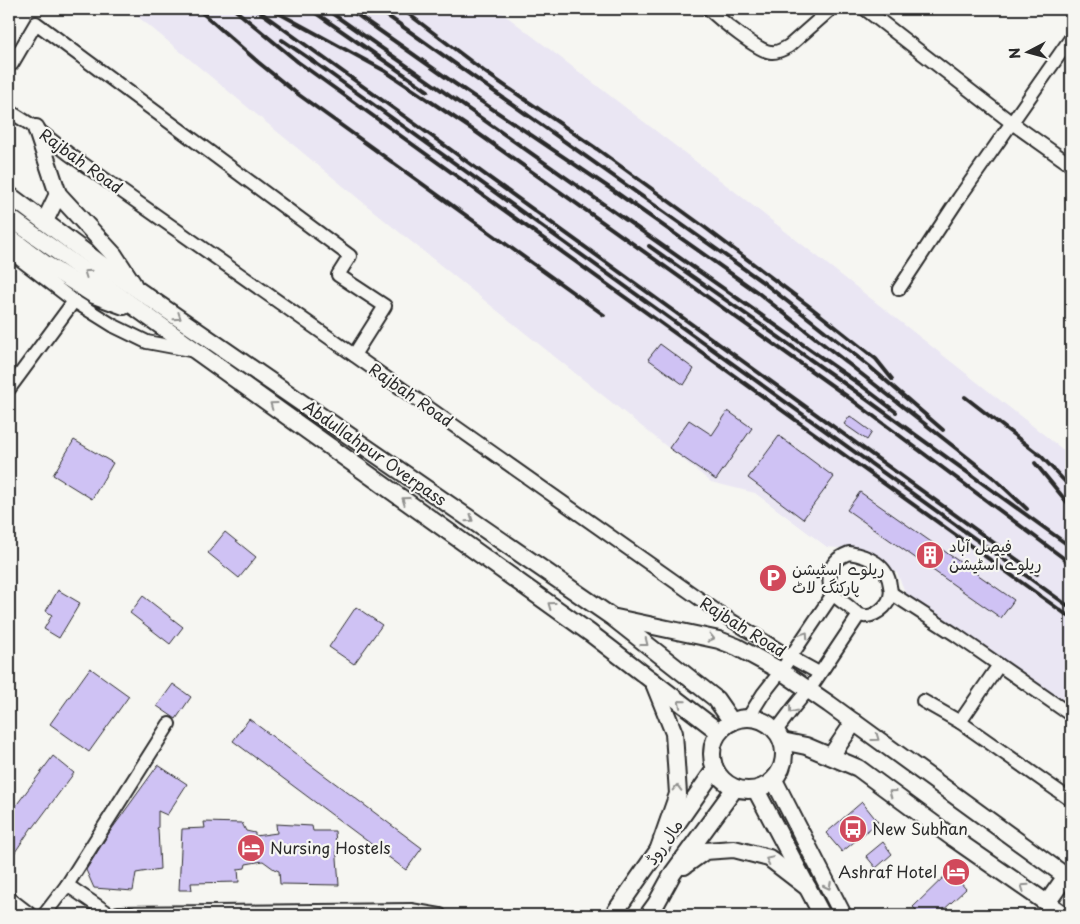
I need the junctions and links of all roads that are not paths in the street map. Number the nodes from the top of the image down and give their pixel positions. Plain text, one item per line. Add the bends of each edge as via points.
1 (709, 9) edge
2 (831, 9) edge
3 (865, 9) edge
4 (1071, 38) edge
5 (12, 64) dead end
6 (9, 110) edge
7 (1012, 123) junction
8 (36, 128) junction
9 (1071, 166) edge
10 (58, 194) junction
11 (9, 196) edge
12 (9, 217) edge
13 (45, 221) junction
14 (9, 237) edge
15 (9, 251) edge
16 (899, 289) dead end
17 (137, 290) junction
18 (74, 302) junction
19 (149, 317) junction
20 (198, 352) junction
21 (354, 355) junction
22 (13, 375) edge
23 (9, 389) edge
24 (833, 594) junction
25 (892, 594) junction
26 (859, 615) junction
27 (612, 617) junction
28 (786, 664) junction
29 (998, 665) junction
30 (819, 673) junction
31 (653, 680) junction
32 (808, 690) junction
33 (923, 701) dead end
34 (1071, 715) edge
35 (854, 722) junction
36 (960, 722) junction
37 (169, 724) dead end
38 (733, 724) junction
39 (779, 736) junction
40 (831, 756) junction
41 (715, 769) junction
42 (774, 780) junction
43 (735, 788) junction
44 (756, 790) junction
45 (1071, 800) edge
46 (658, 851) junction
47 (673, 873) junction
48 (1068, 878) edge
49 (67, 885) junction
50 (808, 888) junction
51 (9, 898) edge
52 (1047, 903) junction
53 (32, 915) edge
54 (44, 915) edge
55 (115, 915) edge
56 (440, 915) edge
57 (613, 915) edge
58 (648, 915) edge
59 (822, 915) edge
60 (843, 915) edge
61 (1064, 915) edge

1 - 2 street via 762,50 771,52 789,46
3 - 7 street
4 - 7 street
5 - 21 street via 36,23 350,256 338,275 385,306
6 - 8 street, Rajbah Road
7 - 9 street
7 - 16 street
8 - 10 main road
8 - 21 street, Rajbah Road
10 - 13 main road
10 - 17 main road via 114,255
11 - 13 main road, Abdullahpur Overpass
19 -> 12 main road, Abdullahpur Overpass
13 - 17 main road, Abdullahpur Overpass
14 - 19 main road via 94,294
15 - 18 street
17 -> 27 main road, Abdullahpur Overpass
18 - 20 street via 148,342
18 - 22 street
19 - 20 main road, Abdullahpur Overpass
31 -> 20 main road, Abdullahpur Overpass
21 - 28 street, Rajbah Road via 704,602
22 - 23 street
24 - 25 street via 829,581 834,563 849,553 868,559 886,572
24 - 26 street
28 -> 24 street
25 - 26 street via 884,608 874,614
25 - 29 street
26 - 30 street
27 -> 28 main road, Rajbah Road via 719,640
27 -> 38 main road, Abdullahpur Overpass via 716,699
28 - 30 street, Rajbah Road
28 - 32 main road, Rajbah Road
28 - 38 street via 763,694
29 - 34 street
29 - 36 street
30 - 32 street
38 -> 31 main road, Abdullahpur Overpass
46 -> 31 main road via 678,794 674,733
32 - 35 main road, Rajbah Road
32 -> 39 street
33 - 36 street
35 - 40 main road
35 -> 48 main road, Rajbah Road
36 - 45 street
37 - 49 street
38 - 39 main road via 758,719
38 - 41 main road via 715,741 712,750
39 - 40 main road
39 - 42 main road via 784,752 783,762
52 -> 40 main road via 858,768
41 - 43 main road
41 - 46 main road, مال روڈ
42 - 44 main road
42 -> 60 main road
43 - 44 main road
43 - 47 main road, مال روڈ
44 - 50 main road
46 - 57 main road, مال روڈ
50 -> 47 main road via 770,858 734,849 705,851
47 - 58 main road, مال روڈ
48 - 52 main road
49 - 54 street
49 - 55 street
50 - 59 main road
51 - 53 street
52 - 61 main road
55 - 56 street via 412,910

